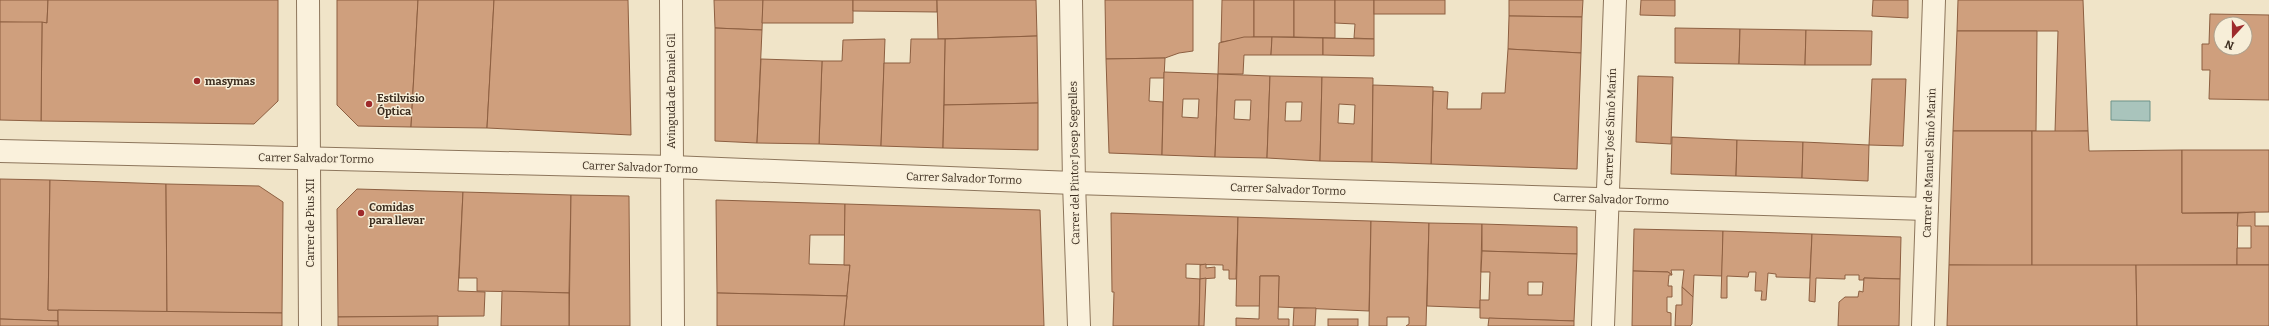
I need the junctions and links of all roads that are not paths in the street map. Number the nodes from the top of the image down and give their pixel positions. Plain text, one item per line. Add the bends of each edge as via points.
1 (308, 0) edge
2 (671, 0) edge
3 (1071, 0) edge
4 (1615, 0) edge
5 (1934, 0) edge
6 (0, 151) edge
7 (310, 158) junction
8 (672, 167) junction
9 (1074, 183) junction
10 (1607, 198) junction
11 (1927, 209) junction
12 (310, 326) edge
13 (673, 326) edge
14 (1079, 326) edge
15 (1603, 326) edge
16 (1923, 326) edge

1 - 7 street, Carrer de Pius XII
2 - 8 street, Avinguda de Daniel Gil
3 - 9 street, Carrer del Pintor Josep Segrelles
4 - 10 street, Carrer José Simó Marín
5 - 11 street, Carrer de Manuel Simó Marin
6 - 7 street, Carrer Salvador Tormo
7 - 8 street, Carrer Salvador Tormo
7 - 12 street, Carrer de Pius XII
8 - 9 street, Carrer Salvador Tormo
8 - 13 street, Avinguda de Daniel Gil
9 - 10 street, Carrer Salvador Tormo
9 - 14 street, Carrer del Pintor Josep Segrelles
10 - 11 street, Carrer Salvador Tormo
10 - 15 street, Carrer José Simó Marín
11 - 16 street, Carrer de Manuel Simó Marin

